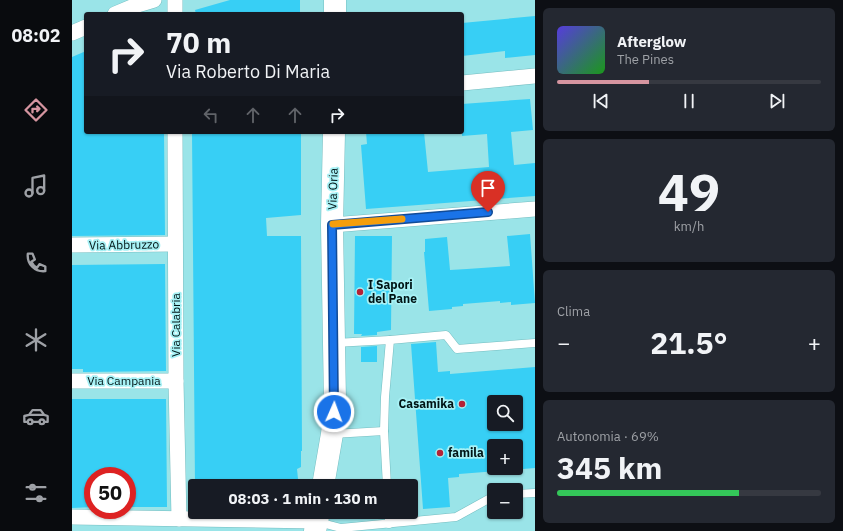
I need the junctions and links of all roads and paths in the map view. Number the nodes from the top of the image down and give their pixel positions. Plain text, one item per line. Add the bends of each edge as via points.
1 (154, 0) edge
2 (175, 0) edge
3 (335, 0) edge
4 (120, 12) edge
5 (175, 12) edge
6 (335, 12) edge
7 (84, 28) edge
8 (72, 33) edge
9 (535, 76) edge
10 (464, 82) edge
11 (175, 134) edge
12 (334, 134) edge
13 (535, 208) edge
14 (332, 225) junction
15 (175, 244) junction
16 (72, 245) edge
17 (390, 340) junction
18 (333, 343) junction
19 (535, 343) edge
20 (72, 381) edge
21 (176, 381) junction
22 (384, 431) junction
23 (332, 434) junction
24 (324, 479) edge
25 (387, 479) edge
26 (535, 493) edge
27 (523, 494) edge
28 (487, 500) edge
29 (72, 517) edge
30 (179, 519) junction
31 (390, 519) edge
32 (317, 521) edge
33 (390, 524) junction

1 - 4 street
2 - 5 street
3 - 6 main road
7 - 8 street
9 - 10 street
11 - 15 street, Via Calabria
12 - 14 main road, Via Oria
13 - 14 street
14 - 18 main road, Via Oria
15 - 16 street, Via Abbruzzo
15 - 21 street, Via Calabria
17 - 18 lane
17 - 19 lane via 446,335 457,348
17 - 22 lane
18 - 23 main road, Via Oria via 335,402
20 - 21 street, Via Campania
21 - 30 street, Via Calabria
22 - 23 lane
22 - 25 lane
23 - 24 main road, Via Oria
26 - 27 lane
28 - 33 lane via 456,517
29 - 30 street
30 - 32 street
31 - 33 lane
32 - 33 lane via 341,528

